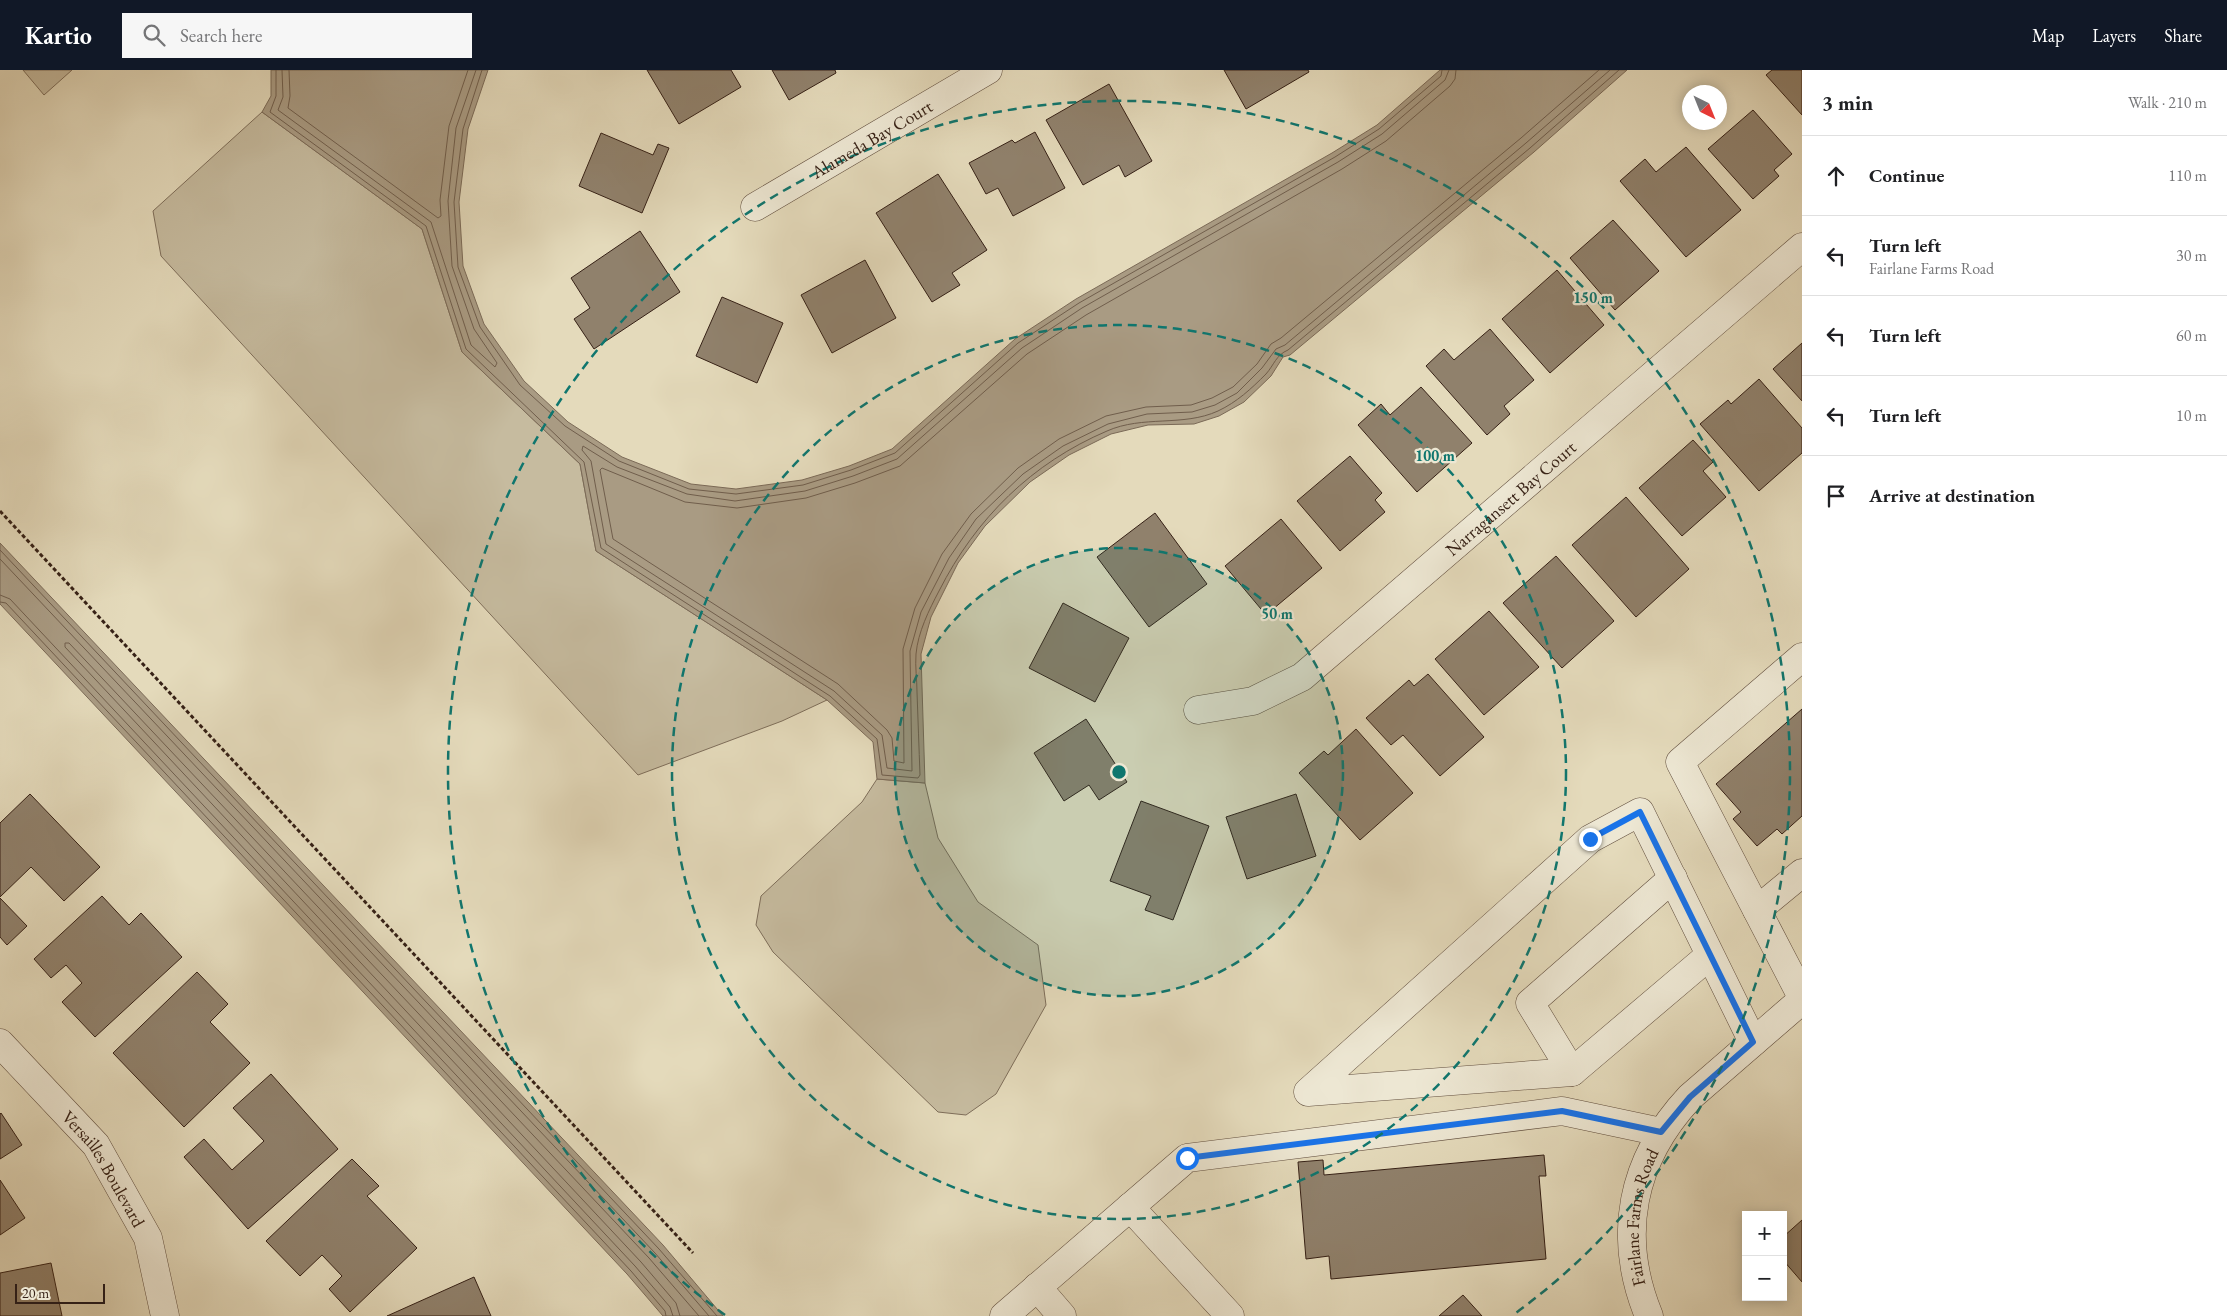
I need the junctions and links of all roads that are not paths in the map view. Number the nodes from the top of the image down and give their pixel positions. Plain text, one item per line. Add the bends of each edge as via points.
1 (988, 70) edge
2 (755, 207) dead end
3 (1802, 247) edge
4 (1802, 657) edge
5 (1198, 710) dead end
6 (1802, 873) edge
7 (1673, 878) junction
8 (1757, 910) junction
9 (1710, 955) junction
10 (1802, 999) edge
11 (1753, 1042) junction
12 (0, 1043) edge
13 (1572, 1072) junction
14 (1661, 1132) junction
15 (1130, 1208) junction
16 (1037, 1287) junction
17 (165, 1316) edge
18 (1004, 1316) edge
19 (1062, 1316) edge
20 (1230, 1316) edge
21 (1649, 1316) edge

1 - 2 street, Alameda Bay Court
3 - 5 street, Narragansett Bay Court via 1302,677 1253,701
4 - 8 street via 1680,762
6 - 8 street
7 - 9 street
7 - 13 street via 1530,1003
7 - 13 street via 1640,812 1590,839 1308,1092
8 - 10 street
9 - 11 street
9 - 13 street
10 - 11 street, Fairlane Farms Road
11 - 14 street, Fairlane Farms Road via 1690,1097
12 - 17 street, Versailles Boulevard via 96,1145 148,1238
14 - 15 street via 1562,1111 1187,1158
14 - 21 street, Fairlane Farms Road via 1641,1173 1632,1218 1636,1277
15 - 16 street
15 - 20 street
16 - 18 street
16 - 19 street

